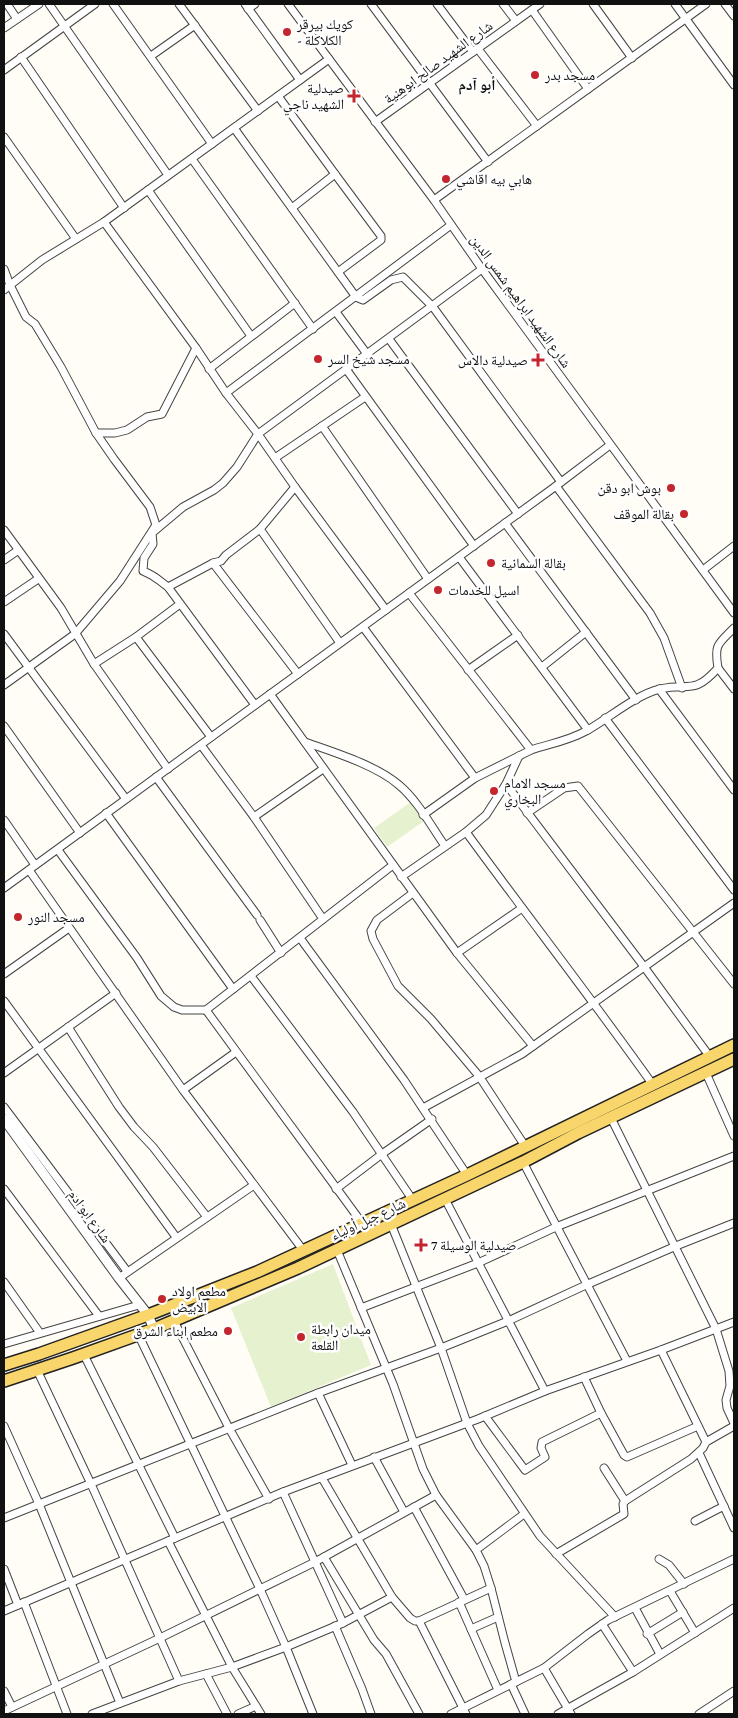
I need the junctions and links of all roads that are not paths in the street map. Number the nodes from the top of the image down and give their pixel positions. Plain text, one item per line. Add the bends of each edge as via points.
1 (7, 4) edge
2 (39, 4) edge
3 (49, 4) edge
4 (95, 4) edge
5 (113, 4) edge
6 (179, 4) edge
7 (255, 4) edge
8 (288, 4) edge
9 (371, 4) edge
10 (437, 4) edge
11 (503, 4) edge
12 (540, 4) edge
13 (594, 4) edge
14 (675, 4) edge
15 (706, 4) edge
16 (725, 4) edge
17 (246, 6) edge
18 (532, 10) junction
19 (734, 16) edge
20 (17, 19) junction
21 (686, 19) junction
22 (516, 21) junction
23 (195, 25) junction
24 (65, 26) junction
25 (4, 28) edge
26 (476, 50) junction
27 (151, 56) junction
28 (21, 57) junction
29 (632, 58) junction
30 (329, 59) junction
31 (4, 70) edge
32 (300, 80) junction
33 (429, 84) junction
34 (734, 85) edge
35 (588, 89) junction
36 (278, 96) junction
37 (258, 111) junction
38 (375, 122) junction
39 (537, 126) junction
40 (234, 128) junction
41 (4, 137) edge
42 (212, 144) junction
43 (192, 159) junction
44 (488, 162) junction
45 (334, 174) junction
46 (168, 175) junction
47 (148, 190) junction
48 (434, 200) junction
49 (124, 208) junction
50 (292, 208) junction
51 (104, 222) junction
52 (451, 225) junction
53 (76, 239) junction
54 (4, 269) edge
55 (482, 269) junction
56 (338, 272) junction
57 (7, 288) edge
58 (356, 297) junction
59 (295, 303) junction
60 (433, 307) junction
61 (336, 312) junction
62 (313, 329) junction
63 (251, 336) junction
64 (389, 339) junction
65 (196, 348) junction
66 (367, 354) junction
67 (209, 369) junction
68 (346, 369) junction
69 (226, 393) junction
70 (365, 397) junction
71 (322, 426) junction
72 (96, 433) junction
73 (258, 434) junction
74 (610, 445) junction
75 (275, 458) junction
76 (558, 484) junction
77 (295, 487) junction
78 (518, 514) junction
79 (505, 523) junction
80 (260, 529) junction
81 (4, 530) edge
82 (152, 533) junction
83 (474, 546) junction
84 (731, 548) edge
85 (17, 550) junction
86 (459, 557) junction
87 (734, 558) edge
88 (4, 560) edge
89 (213, 563) junction
90 (703, 570) junction
91 (38, 578) junction
92 (428, 579) junction
93 (168, 587) junction
94 (409, 593) junction
95 (4, 602) edge
96 (180, 604) junction
97 (386, 610) junction
98 (734, 613) edge
99 (363, 627) junction
100 (734, 628) edge
101 (586, 632) junction
102 (4, 634) edge
103 (76, 634) junction
104 (518, 635) junction
105 (136, 637) junction
106 (340, 643) junction
107 (94, 664) junction
108 (28, 667) junction
109 (542, 667) junction
110 (718, 668) junction
111 (468, 670) junction
112 (298, 674) junction
113 (4, 684) edge
114 (682, 688) junction
115 (659, 689) junction
116 (734, 689) edge
117 (270, 694) junction
118 (636, 700) junction
119 (255, 705) junction
120 (605, 718) junction
121 (4, 726) edge
122 (588, 730) junction
123 (211, 737) junction
124 (304, 742) junction
125 (201, 744) junction
126 (531, 750) junction
127 (518, 756) junction
128 (168, 769) junction
129 (324, 769) junction
130 (156, 777) junction
131 (475, 778) junction
132 (506, 784) junction
133 (734, 790) edge
134 (126, 799) junction
135 (106, 813) junction
136 (527, 813) junction
137 (423, 815) junction
138 (254, 817) junction
139 (4, 820) edge
140 (466, 832) junction
141 (80, 833) junction
142 (445, 846) junction
143 (58, 850) junction
144 (393, 865) junction
145 (32, 868) junction
146 (402, 877) junction
147 (4, 888) edge
148 (734, 890) edge
149 (413, 893) junction
150 (734, 903) edge
151 (522, 908) junction
152 (323, 919) junction
153 (69, 928) junction
154 (694, 932) junction
155 (300, 938) junction
156 (281, 953) junction
157 (457, 953) junction
158 (645, 968) junction
159 (4, 974) edge
160 (251, 976) junction
161 (734, 984) edge
162 (233, 990) junction
163 (116, 993) junction
164 (4, 1001) edge
165 (594, 1002) junction
166 (206, 1010) junction
167 (68, 1027) junction
168 (734, 1045) edge
169 (533, 1046) junction
170 (37, 1049) junction
171 (236, 1052) junction
172 (710, 1057) junction
173 (734, 1059) edge
174 (4, 1073) edge
175 (706, 1073) junction
176 (479, 1076) junction
177 (653, 1085) junction
178 (183, 1090) junction
179 (4, 1107) edge
180 (424, 1108) junction
181 (611, 1118) junction
182 (4, 1119) edge
183 (432, 1119) junction
184 (734, 1136) edge
185 (525, 1146) junction
186 (382, 1154) junction
187 (734, 1156) edge
188 (523, 1162) junction
189 (467, 1174) junction
190 (254, 1184) junction
191 (4, 1189) edge
192 (336, 1189) junction
193 (647, 1189) junction
194 (412, 1199) junction
195 (445, 1199) junction
196 (207, 1217) junction
197 (362, 1223) junction
198 (734, 1223) edge
199 (391, 1224) junction
200 (556, 1227) junction
201 (176, 1237) junction
202 (676, 1246) junction
203 (303, 1250) junction
204 (337, 1250) junction
205 (478, 1263) junction
206 (127, 1271) junction
207 (118, 1278) junction
208 (4, 1282) edge
209 (586, 1284) junction
210 (417, 1287) junction
211 (139, 1305) junction
212 (361, 1308) junction
213 (148, 1315) junction
214 (99, 1316) junction
215 (174, 1321) junction
216 (508, 1321) junction
217 (734, 1322) edge
218 (154, 1329) junction
219 (716, 1329) junction
220 (40, 1333) junction
221 (138, 1334) junction
222 (4, 1344) edge
223 (441, 1348) junction
224 (661, 1350) junction
225 (84, 1355) junction
226 (628, 1361) junction
227 (4, 1365) edge
228 (386, 1368) junction
229 (37, 1370) junction
230 (584, 1377) junction
231 (4, 1381) edge
232 (732, 1385) edge
233 (545, 1391) junction
234 (318, 1394) junction
235 (601, 1413) junction
236 (485, 1416) junction
237 (467, 1423) junction
238 (734, 1425) edge
239 (4, 1426) edge
240 (698, 1426) junction
241 (229, 1428) junction
242 (706, 1442) junction
243 (191, 1443) junction
244 (413, 1443) junction
245 (699, 1453) junction
246 (374, 1457) junction
247 (139, 1464) junction
248 (352, 1465) junction
249 (604, 1468) dead end
250 (322, 1478) junction
251 (91, 1484) junction
252 (283, 1492) junction
253 (436, 1495) junction
254 (269, 1499) junction
255 (625, 1501) junction
256 (39, 1504) junction
257 (724, 1506) junction
258 (414, 1507) junction
259 (404, 1512) junction
260 (524, 1514) junction
261 (4, 1518) edge
262 (224, 1518) junction
263 (695, 1521) dead end
264 (734, 1528) edge
265 (357, 1538) junction
266 (172, 1539) junction
267 (476, 1550) junction
268 (556, 1554) junction
269 (324, 1557) junction
270 (659, 1559) dead end
271 (734, 1559) edge
272 (125, 1560) junction
273 (315, 1562) junction
274 (4, 1569) edge
275 (71, 1582) junction
276 (684, 1584) junction
277 (491, 1588) junction
278 (260, 1589) junction
279 (670, 1591) junction
280 (392, 1597) junction
281 (462, 1600) junction
282 (21, 1604) junction
283 (635, 1608) junction
284 (734, 1608) edge
285 (4, 1611) edge
286 (683, 1612) junction
287 (359, 1614) junction
288 (206, 1615) junction
289 (498, 1617) junction
290 (615, 1617) junction
291 (343, 1622) junction
292 (419, 1622) junction
293 (602, 1624) junction
294 (335, 1626) junction
295 (471, 1629) junction
296 (695, 1633) junction
297 (647, 1634) junction
298 (160, 1638) junction
299 (286, 1647) junction
300 (660, 1654) junction
301 (104, 1664) junction
302 (232, 1667) junction
303 (544, 1668) junction
304 (633, 1672) junction
305 (206, 1674) junction
306 (179, 1681) junction
307 (514, 1683) junction
308 (57, 1686) junction
309 (498, 1690) junction
310 (4, 1691) edge
311 (734, 1691) edge
312 (120, 1703) junction
313 (256, 1706) junction
314 (12, 1707) junction
315 (4, 1711) edge
316 (464, 1711) edge
317 (104, 1712) edge
318 (570, 1712) edge
319 (67, 1714) edge
320 (92, 1714) edge
321 (227, 1714) edge
322 (238, 1714) edge
323 (261, 1714) edge
324 (313, 1714) edge
325 (371, 1714) edge
326 (419, 1714) edge
327 (451, 1714) edge
328 (525, 1714) edge
329 (558, 1714) edge
330 (699, 1714) edge

1 - 20 street
2 - 20 street
3 - 24 street
4 - 24 street
5 - 27 street
6 - 23 street
7 - 17 street
8 - 30 street, شارع الشهيد ابراهيم شمس الدين
9 - 33 street
10 - 26 street
11 - 22 street
12 - 18 street, شارع الشهيد صالح ابوهنية
13 - 29 street
14 - 21 street
15 - 21 street
16 - 19 street
17 - 32 street
18 - 22 street, شارع الشهيد صالح ابوهنية
18 - 35 street
20 - 25 street
21 - 29 street
21 - 34 street
22 - 26 street, شارع الشهيد صالح ابوهنية
23 - 27 street
23 - 37 street
24 - 28 street
24 - 46 street
26 - 33 street, شارع الشهيد صالح ابوهنية
26 - 39 street
27 - 42 street
28 - 31 street
28 - 49 street
29 - 35 street
30 - 32 street
30 - 38 street, شارع الشهيد ابراهيم شمس الدين
32 - 36 street
33 - 38 street, شارع الشهيد صالح ابوهنية
33 - 44 street
35 - 39 street
36 - 37 street
36 - 45 street
37 - 40 street
38 - 48 street, شارع الشهيد ابراهيم شمس الدين
39 - 44 street
40 - 42 street
40 - 50 street
41 - 53 street
42 - 43 street
43 - 46 street
43 - 59 street
44 - 48 street
45 - 50 street
45 - 56 street via 382,238
46 - 47 street
47 - 49 street
47 - 63 street
48 - 52 street, شارع الشهيد ابراهيم شمس الدين
49 - 51 street
50 - 56 street
51 - 53 street
51 - 65 street
52 - 55 street, شارع الشهيد ابراهيم شمس الدين
52 - 58 street
53 - 57 street via 42,260
54 - 57 street
55 - 60 street
55 - 74 street, شارع الشهيد ابراهيم شمس الدين
56 - 58 street
57 - 72 street via 35,324
58 - 60 street via 363,300 391,280 403,277
58 - 61 street
59 - 62 street
59 - 63 street
60 - 64 street
60 - 76 street
61 - 62 street
61 - 66 street
62 - 69 street
63 - 67 street
64 - 66 street
64 - 78 street
65 - 67 street
65 - 72 street via 162,414 147,417 127,430
66 - 68 street
67 - 69 street
68 - 70 street
68 - 73 street
69 - 73 street
70 - 71 street
70 - 83 street
71 - 75 street
71 - 92 street
72 - 82 street via 153,512 156,525
73 - 75 street
73 - 82 street via 238,467 223,483 182,507
74 - 76 street
74 - 90 street, شارع الشهيد ابراهيم شمس الدين
75 - 77 street
76 - 78 street
76 - 114 street via 650,613 664,638
77 - 80 street
77 - 97 street
78 - 79 street
79 - 83 street
79 - 101 street
80 - 89 street via 221,561
80 - 106 street
81 - 85 street
82 - 93 street via 152,544 144,558 143,571 158,577
82 - 103 street via 120,581
83 - 86 street
84 - 87 street
84 - 90 street
85 - 88 street
85 - 91 street
86 - 92 street
86 - 104 street
89 - 93 street
89 - 112 street
90 - 98 street, شارع الشهيد ابراهيم شمس الدين
91 - 95 street
91 - 103 street
92 - 94 street
93 - 96 street
94 - 97 street
94 - 111 street
96 - 105 street
96 - 119 street
97 - 99 street
99 - 106 street
99 - 131 street
100 - 110 street via 718,644
101 - 109 street
101 - 118 street
102 - 108 street
103 - 107 street
103 - 108 street
104 - 109 street
104 - 111 street
105 - 107 street
105 - 123 street
106 - 112 street
107 - 128 street
108 - 113 street
108 - 134 street
109 - 122 street
110 - 114 street via 701,684
110 - 116 street
111 - 126 street
112 - 117 street
114 - 115 street
115 - 118 street
115 - 133 street
117 - 119 street
117 - 124 street
118 - 120 street
119 - 123 street
120 - 122 street
120 - 148 street
121 - 141 street
122 - 126 street
123 - 125 street
124 - 129 street
124 - 137 street via 337,753 387,777 408,794
125 - 128 street
125 - 138 street
126 - 127 street
127 - 131 street
127 - 132 street
128 - 130 street
129 - 138 street
129 - 144 street
130 - 134 street
130 - 156 street
131 - 137 street
132 - 136 street
132 - 140 street via 486,815
134 - 135 street
135 - 141 street
135 - 162 street
136 - 154 street via 564,788 578,786
136 - 158 street
137 - 142 street
138 - 152 street
139 - 145 street
140 - 142 street
140 - 151 street
141 - 143 street
142 - 146 street
143 - 145 street
143 - 166 street via 162,996 182,1010
144 - 146 street
144 - 152 street
145 - 147 street
145 - 153 street
146 - 149 street
149 - 157 street
149 - 176 street via 377,920 371,931 373,939 398,986
150 - 154 street
151 - 157 street
151 - 165 street
152 - 155 street
153 - 159 street
153 - 163 street
154 - 158 street
154 - 161 street
155 - 156 street
155 - 180 street
156 - 160 street
157 - 169 street
158 - 165 street
158 - 172 street
160 - 162 street
160 - 186 street
162 - 166 street
163 - 167 street
163 - 178 street
164 - 170 street
165 - 169 street
165 - 177 street
166 - 171 street
167 - 170 street
167 - 196 street via 119,1108
168 - 172 main road, شارع جبل أولياء
169 - 176 street
170 - 174 street
170 - 201 street
171 - 178 street
171 - 192 street
172 - 177 main road, شارع جبل أولياء
173 - 175 main road, شارع جبل أولياء
175 - 181 main road, شارع جبل أولياء
175 - 184 street
176 - 180 street
176 - 185 street
177 - 185 main road, شارع جبل أولياء
178 - 190 street
179 - 206 street
180 - 183 street
181 - 188 main road, شارع جبل أولياء
181 - 193 street
182 - 207 street, شارع ابو ادم
183 - 186 street
183 - 189 street
185 - 189 main road, شارع جبل أولياء
186 - 192 street
186 - 194 street
187 - 193 street
188 - 195 main road, شارع جبل أولياء
188 - 200 street
189 - 194 main road, شارع جبل أولياء
190 - 196 street
190 - 203 street
191 - 214 street
192 - 197 street
193 - 200 street
193 - 202 street
194 - 197 main road, شارع جبل أولياء
195 - 199 main road, شارع جبل أولياء
195 - 205 street
196 - 201 street
197 - 203 main road, شارع جبل أولياء
198 - 202 street
199 - 204 main road, شارع جبل أولياء
199 - 210 street
200 - 205 street
200 - 209 street
201 - 206 street
202 - 209 street
202 - 219 street
203 - 213 main road, شارع جبل أولياء via 220,1288
204 - 212 street
204 - 215 main road, شارع جبل أولياء
205 - 210 street
205 - 216 street
206 - 207 street
207 - 211 street, شارع ابو ادم
208 - 220 street
209 - 216 street
209 - 226 street
210 - 212 street
210 - 223 street
211 - 213 street, شارع ابو ادم
211 - 214 street
212 - 228 street
213 - 218 street, شارع ابو ادم
213 - 227 main road, شارع جبل أولياء
214 - 220 street
215 - 218 main road, شارع جبل أولياء
215 - 241 street
216 - 223 street
216 - 233 street
217 - 219 street
218 - 221 main road, شارع جبل أولياء
219 - 224 street
219 - 232 street
220 - 222 street
221 - 225 main road, شارع جبل أولياء
221 - 243 street
223 - 228 street
223 - 237 street
224 - 226 street
224 - 240 street
225 - 229 main road, شارع جبل أولياء
225 - 247 street
226 - 230 street
228 - 234 street
228 - 244 street
229 - 231 main road, شارع جبل أولياء
229 - 251 street
230 - 233 street
230 - 235 street
232 - 238 street via 726,1400
233 - 236 street
234 - 241 street
234 - 248 street
235 - 236 street via 542,1442 545,1457 525,1470
235 - 240 street via 627,1457
236 - 237 street
237 - 244 street
237 - 260 street
238 - 242 street
239 - 256 street
240 - 242 street
241 - 243 street
241 - 254 street
242 - 245 street
243 - 247 street
243 - 262 street
244 - 246 street
244 - 253 street
245 - 255 street
245 - 257 street
246 - 248 street
246 - 259 street
247 - 251 street
247 - 266 street
248 - 250 street
249 - 255 street
250 - 252 street
250 - 265 street
251 - 256 street
251 - 272 street
252 - 254 street
252 - 273 street
253 - 258 street
253 - 267 street
254 - 262 street
255 - 268 street via 623,1515
256 - 261 street
256 - 275 street
257 - 263 street
257 - 264 street
258 - 259 street
258 - 281 street
259 - 265 street
260 - 267 street
260 - 268 street
262 - 266 street
262 - 278 street
265 - 269 street
265 - 280 street
266 - 272 street
266 - 288 street
267 - 277 street
268 - 290 street
269 - 273 street
269 - 287 street
270 - 276 street
271 - 276 street
272 - 275 street
272 - 298 street
273 - 278 street
273 - 291 street
274 - 282 street
275 - 282 street
275 - 301 street
276 - 279 street
277 - 281 street
277 - 289 street
278 - 288 street
278 - 299 street
279 - 283 street
279 - 286 street
280 - 287 street
280 - 292 street via 410,1618
281 - 292 street
281 - 295 street
282 - 285 street
282 - 308 street
283 - 290 street
283 - 297 street
284 - 296 street
286 - 296 street
286 - 297 street
287 - 291 street
287 - 326 street via 386,1654
288 - 298 street
288 - 302 street
289 - 295 street
289 - 307 street
290 - 293 street
291 - 294 street
292 - 316 street
293 - 303 street
293 - 304 street
294 - 299 street
294 - 325 street
295 - 309 street
296 - 300 street
297 - 300 street
298 - 301 street
298 - 306 street
299 - 302 street
299 - 324 street
300 - 304 street
301 - 308 street
301 - 312 street
302 - 305 street
302 - 313 street
303 - 307 street
303 - 318 street
304 - 318 street
305 - 306 street
305 - 321 street
306 - 312 street
307 - 309 street
307 - 328 street
308 - 314 street
308 - 319 street
309 - 316 street
310 - 314 street
311 - 330 street
312 - 317 street
313 - 322 street
313 - 323 street
314 - 315 street
316 - 327 street
317 - 320 street
318 - 329 street

